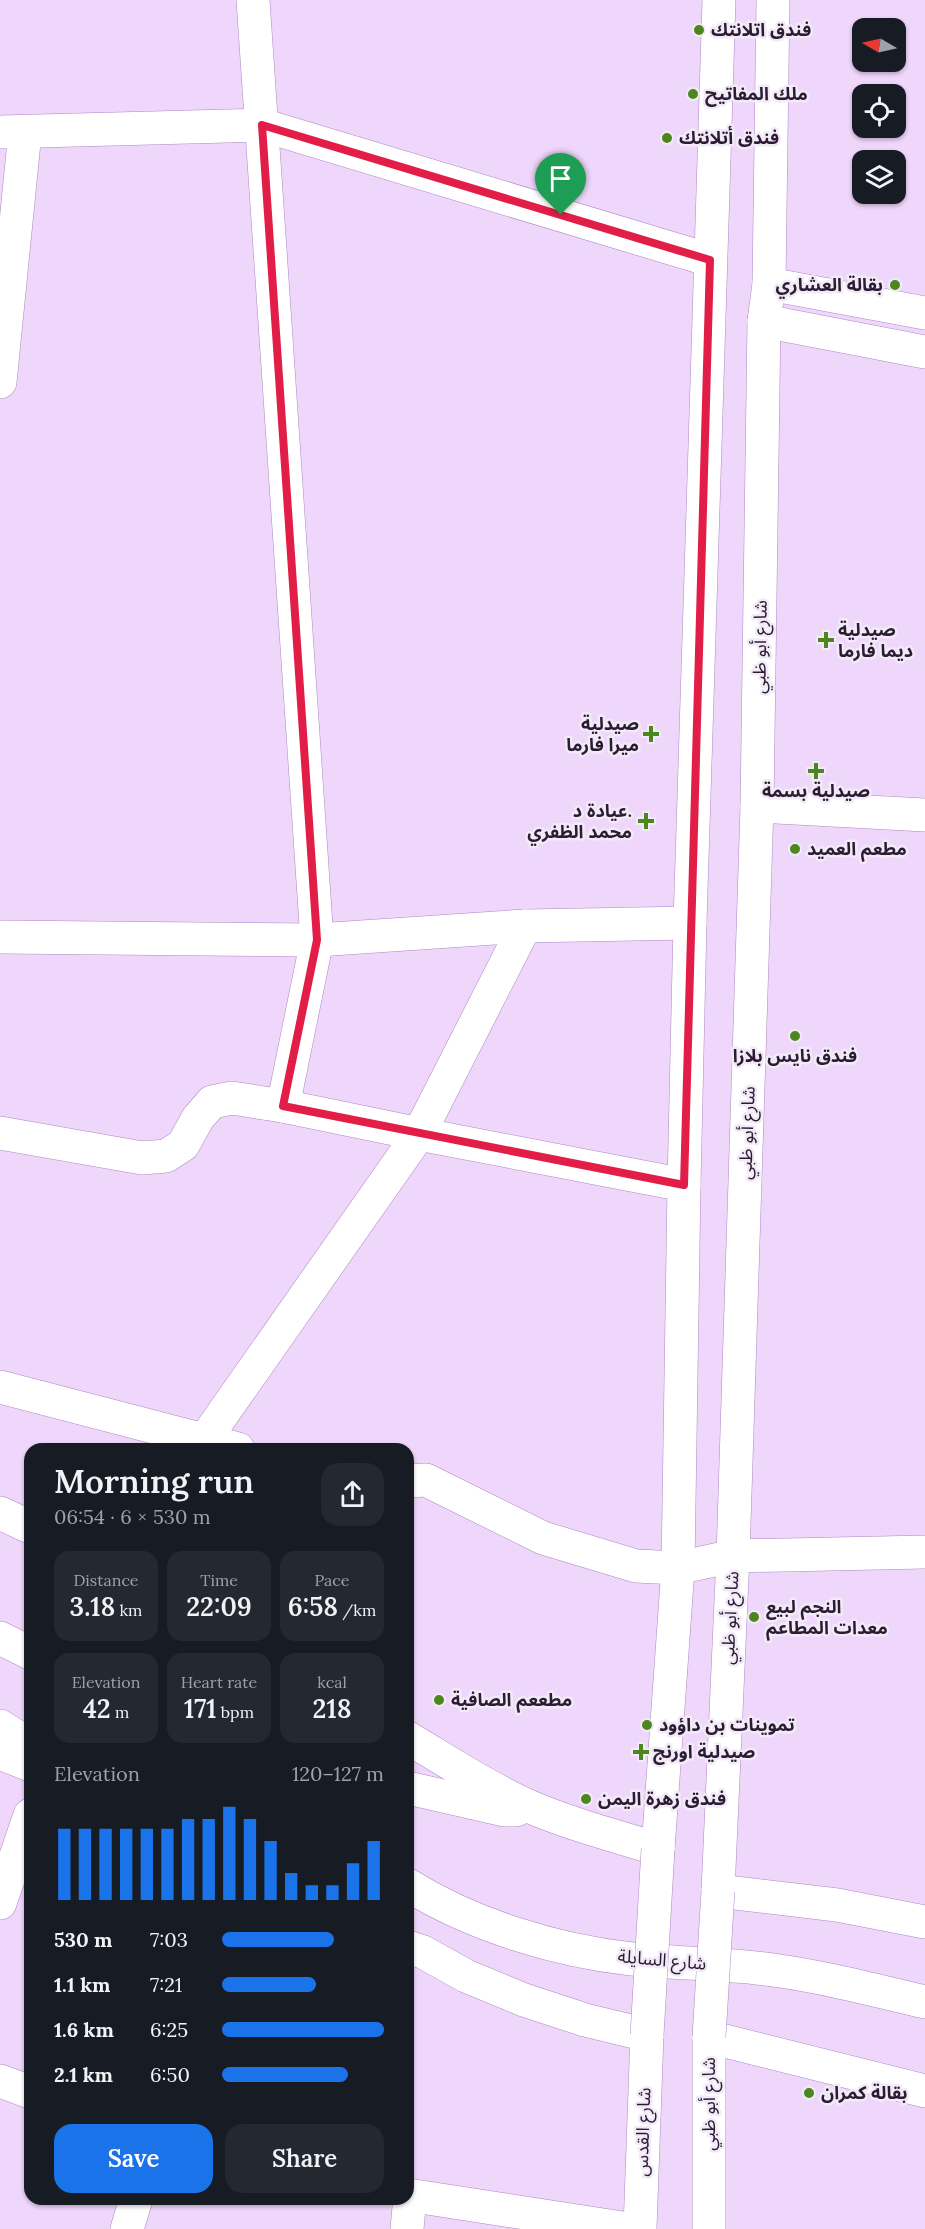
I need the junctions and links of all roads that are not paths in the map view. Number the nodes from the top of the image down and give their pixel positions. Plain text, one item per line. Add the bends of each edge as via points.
1 (254, 0) edge
2 (719, 0) edge
3 (773, 0) edge
4 (262, 125) junction
5 (12, 132) edge
6 (710, 260) junction
7 (769, 284) junction
8 (925, 313) edge
9 (765, 321) junction
10 (925, 352) edge
11 (0, 382) edge
12 (757, 806) junction
13 (925, 815) edge
14 (690, 923) junction
15 (525, 926) junction
16 (0, 937) edge
17 (317, 940) junction
18 (283, 1106) junction
19 (0, 1133) edge
20 (420, 1134) junction
21 (684, 1185) junction
22 (0, 1387) edge
23 (197, 1443) edge
24 (202, 1443) edge
25 (414, 1481) edge
26 (0, 1513) edge
27 (24, 1524) edge
28 (925, 1552) edge
29 (733, 1556) junction
30 (678, 1568) junction
31 (0, 1638) edge
32 (24, 1650) edge
33 (0, 1726) edge
34 (24, 1741) edge
35 (414, 1742) edge
36 (0, 1753) edge
37 (24, 1763) edge
38 (414, 1789) edge
39 (526, 1805) junction
40 (24, 1833) edge
41 (658, 1849) junction
42 (414, 1888) edge
43 (718, 1891) junction
44 (0, 1903) edge
45 (925, 1922) edge
46 (414, 1949) edge
47 (925, 2002) edge
48 (647, 2035) junction
49 (709, 2037) junction
50 (0, 2081) edge
51 (24, 2090) edge
52 (925, 2091) edge
53 (414, 2197) edge
54 (134, 2205) edge
55 (408, 2205) edge
56 (127, 2229) edge
57 (407, 2229) edge
58 (629, 2229) edge
59 (640, 2229) edge
60 (709, 2229) edge

1 - 4 street
2 - 6 street
3 - 7 street, شارع أبو ظبي
4 - 5 street
4 - 6 street
4 - 17 street
5 - 11 street
6 - 14 street
7 - 8 street
7 - 9 street, شارع أبو ظبي
9 - 10 street
9 - 12 street, شارع أبو ظبي
12 - 13 street
12 - 29 street, شارع أبو ظبي
14 - 15 street
14 - 21 street
15 - 17 street
15 - 20 street
16 - 17 street
17 - 18 street
18 - 19 street via 232,1098 212,1102 183,1145 166,1156 142,1158
18 - 20 street
20 - 21 street
20 - 24 street
21 - 30 street
22 - 23 street
25 - 30 street via 426,1480 543,1538 636,1566
26 - 27 street
28 - 29 street
29 - 30 street
29 - 43 street, شارع أبو ظبي
30 - 41 street
31 - 32 street
33 - 34 street
35 - 39 street
36 - 37 street
38 - 39 street via 504,1810
39 - 41 street
40 - 44 street
41 - 48 street, bridge
42 - 47 street, شارع السايلة via 499,1928 561,1947 630,1959 772,1970
43 - 45 street via 837,1905
43 - 49 street, شارع أبو ظبي, bridge
46 - 48 street via 525,2000
48 - 59 street, شارع القدس
49 - 52 street
49 - 60 street, شارع أبو ظبي
50 - 51 street
53 - 58 street
54 - 56 street
55 - 57 street

